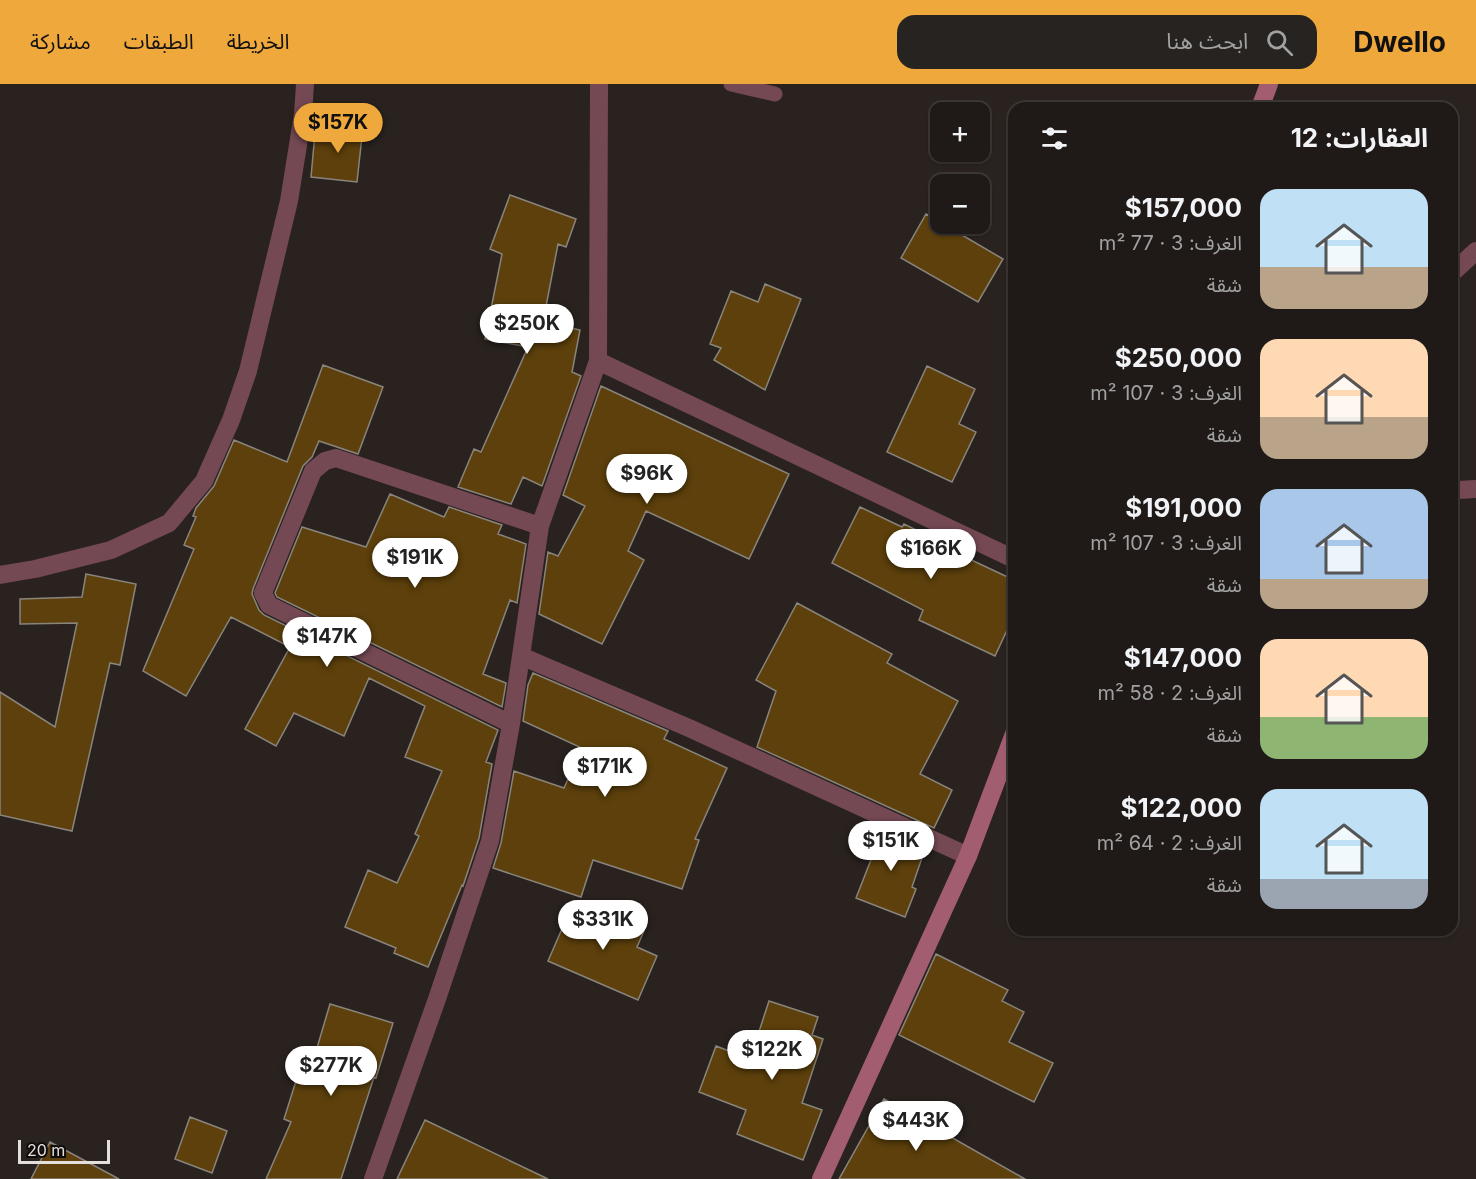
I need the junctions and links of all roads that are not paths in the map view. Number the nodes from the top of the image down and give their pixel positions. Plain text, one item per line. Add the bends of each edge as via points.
1 (305, 84) edge
2 (599, 84) edge
3 (731, 84) edge
4 (1269, 84) edge
5 (776, 94) dead end
6 (1262, 102) edge
7 (1476, 251) edge
8 (1458, 268) edge
9 (598, 361) junction
10 (1476, 489) edge
11 (1458, 490) edge
12 (540, 526) junction
13 (1008, 556) edge
14 (0, 575) edge
15 (521, 656) junction
16 (511, 724) junction
17 (1008, 750) edge
18 (968, 856) junction
19 (373, 1179) edge
20 (821, 1179) edge

1 - 14 street via 289,201 248,371 204,481 169,523 111,550
2 - 9 street
3 - 5 lane
4 - 6 street
7 - 8 street
9 - 12 street
9 - 13 street
10 - 11 street
12 - 15 street
12 - 16 street via 336,458 325,461 314,471 263,594 269,605
15 - 16 street
15 - 18 street
16 - 19 street via 490,840
17 - 18 street
18 - 20 street

